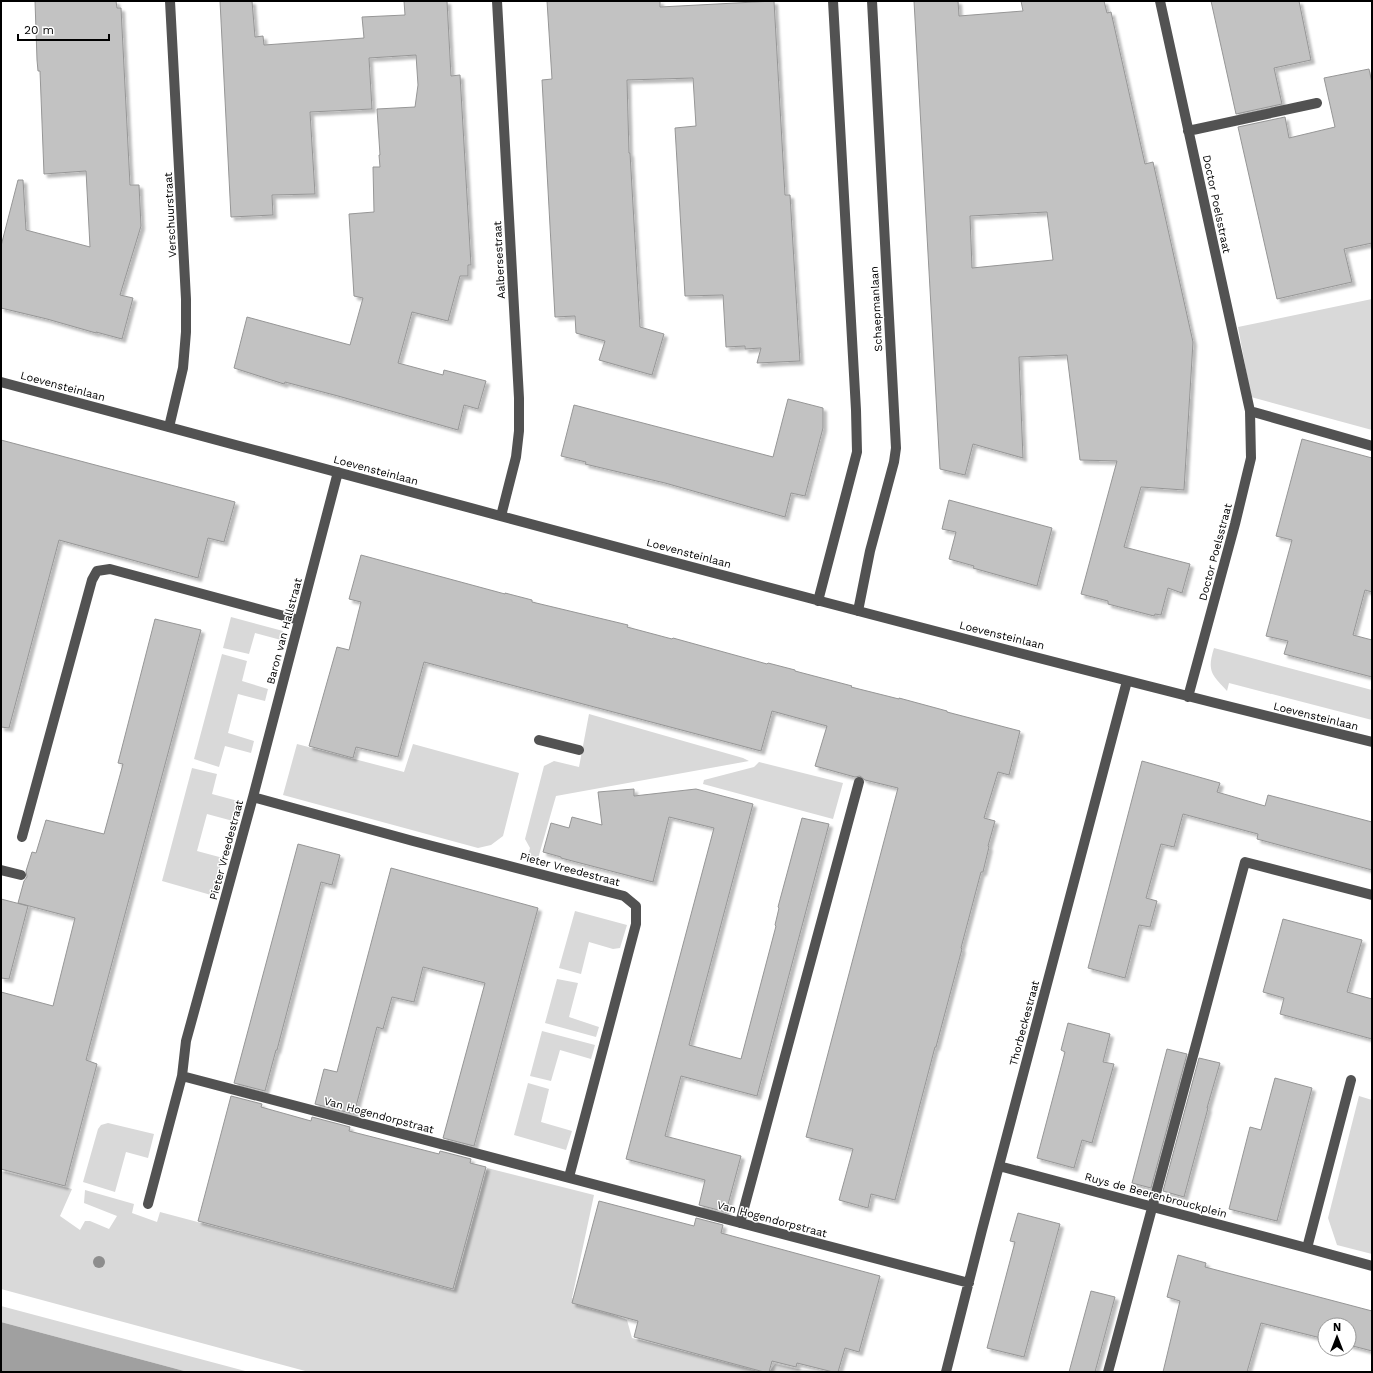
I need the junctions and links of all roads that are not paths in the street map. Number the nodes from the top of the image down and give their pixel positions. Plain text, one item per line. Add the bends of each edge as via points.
1 (170, 1) edge
2 (497, 1) edge
3 (833, 1) edge
4 (872, 1) edge
5 (1160, 1) edge
6 (1317, 103) dead end
7 (1188, 130) junction
8 (1, 382) edge
9 (1250, 411) junction
10 (169, 427) junction
11 (1372, 446) edge
12 (338, 472) junction
13 (501, 516) junction
14 (818, 601) junction
15 (858, 611) junction
16 (299, 620) junction
17 (1127, 680) junction
18 (1188, 697) junction
19 (540, 740) dead end
20 (1372, 742) edge
21 (579, 750) dead end
22 (859, 782) dead end
23 (253, 797) junction
24 (22, 837) dead end
25 (1, 870) edge
26 (21, 875) dead end
27 (1372, 895) edge
28 (182, 1076) junction
29 (1351, 1080) dead end
30 (999, 1166) junction
31 (569, 1177) junction
32 (148, 1204) dead end
33 (1152, 1207) junction
34 (740, 1223) junction
35 (1307, 1248) junction
36 (1372, 1266) edge
37 (969, 1283) junction
38 (946, 1372) edge
39 (1108, 1372) edge

1 - 10 street, Verschuurstraat via 186,332 183,368
2 - 13 street, Aalbersestraat via 519,398 516,457
3 - 14 street via 857,452
4 - 15 street, Schaepmanlaan via 896,448
5 - 7 street, Doctor Poelsstraat
6 - 7 street
7 - 9 street, Doctor Poelsstraat
8 - 10 street, Loevensteinlaan
9 - 11 street
9 - 18 street, Doctor Poelsstraat via 1251,458
10 - 12 street, Loevensteinlaan
12 - 13 street, Loevensteinlaan
12 - 16 street, Baron van Hallstraat
13 - 14 street, Loevensteinlaan
14 - 15 street, Loevensteinlaan
15 - 17 street, Loevensteinlaan
16 - 23 street, Baron van Hallstraat
16 - 24 street via 110,569 97,571 92,580
17 - 18 street, Loevensteinlaan
17 - 30 street, Thorbeckestraat
18 - 20 street, Loevensteinlaan
19 - 21 street
22 - 34 street
23 - 28 street, Pieter Vreedestraat via 186,1041
23 - 31 street, Pieter Vreedestraat via 624,896 636,906 636,924
25 - 26 street
27 - 33 street via 1245,862
28 - 31 street, Van Hogendorpstraat
28 - 32 street, Pieter Vreedestraat
29 - 35 street
30 - 33 street, Ruys de Beerenbrouckplein
30 - 37 street, Thorbeckestraat
31 - 34 street, Van Hogendorpstraat
33 - 35 street, Ruys de Beerenbrouckplein
33 - 39 street
34 - 37 street, Van Hogendorpstraat
35 - 36 street, Ruys de Beerenbrouckplein
37 - 38 street, Thorbeckestraat

